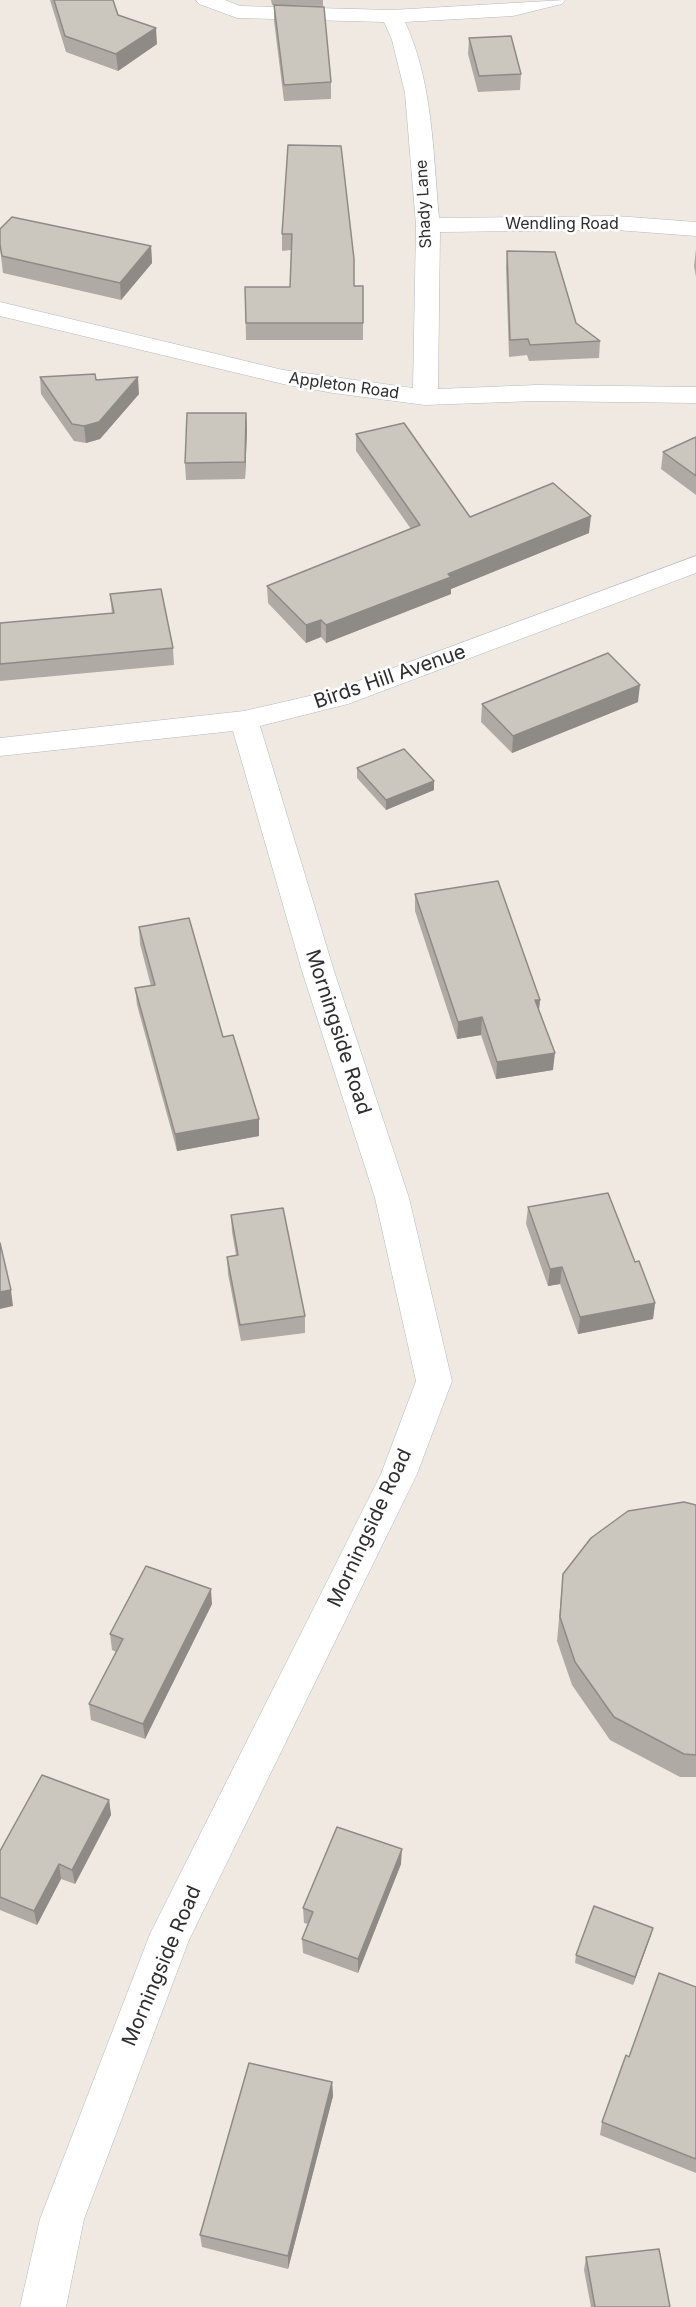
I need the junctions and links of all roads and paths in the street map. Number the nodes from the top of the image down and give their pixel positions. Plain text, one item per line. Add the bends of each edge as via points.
1 (206, 0) edge
2 (555, 0) edge
3 (392, 16) junction
4 (428, 225) junction
5 (696, 229) edge
6 (0, 309) edge
7 (696, 395) edge
8 (425, 397) junction
9 (696, 564) edge
10 (244, 720) junction
11 (0, 747) edge
12 (43, 2307) edge

1 - 3 street via 237,12
2 - 3 street via 513,10
3 - 4 street, Shady Lane via 404,40 416,93
4 - 5 street, Wendling Road via 616,223
4 - 8 street, Shady Lane
6 - 8 street, Appleton Road via 283,377
7 - 8 street, Appleton Road via 536,393
9 - 10 street, Birds Hill Avenue via 338,698
10 - 11 street, Birds Hill Avenue
10 - 12 street, Morningside Road via 318,971 392,1198 434,1381 399,1474 171,1934 62,2218

